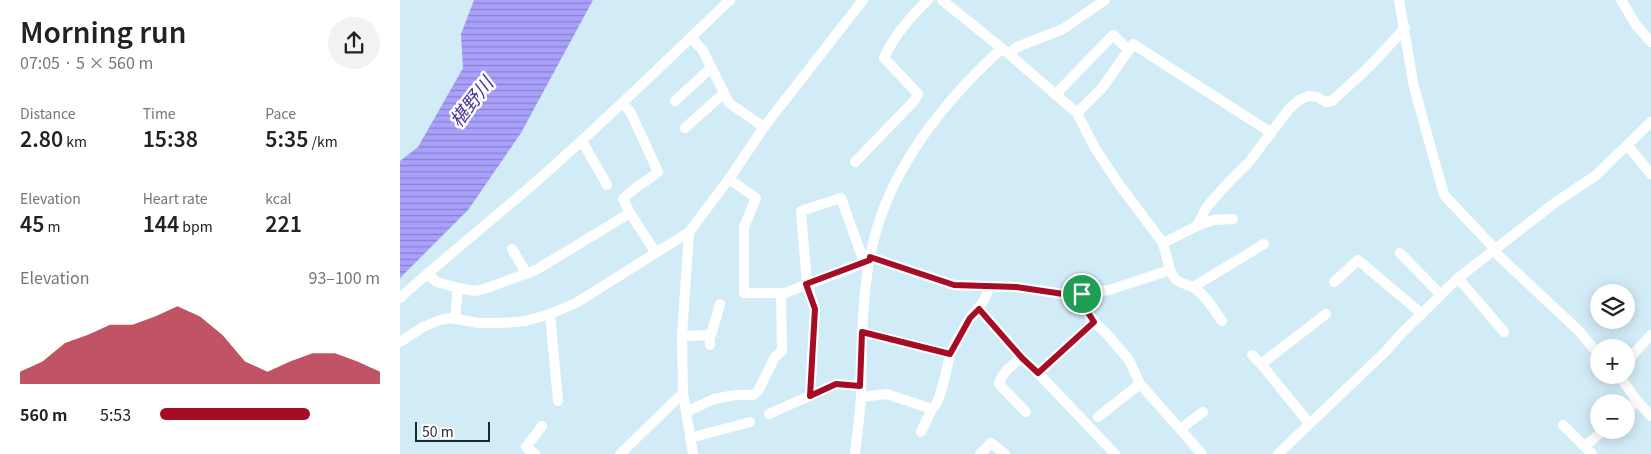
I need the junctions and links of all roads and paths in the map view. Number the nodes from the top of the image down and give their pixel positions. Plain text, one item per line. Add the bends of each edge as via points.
1 (730, 0) edge
2 (863, 0) edge
3 (928, 0) edge
4 (942, 0) edge
5 (1105, 0) edge
6 (1399, 0) edge
7 (1622, 0) edge
8 (1405, 28) junction
9 (691, 37) junction
10 (1651, 42) edge
11 (1129, 50) junction
12 (1005, 52) junction
13 (711, 68) junction
14 (724, 94) junction
15 (1055, 95) junction
16 (675, 101) dead end
17 (623, 103) junction
18 (1077, 113) junction
19 (1651, 122) edge
20 (764, 127) junction
21 (685, 128) dead end
22 (1270, 132) junction
23 (582, 141) junction
24 (1628, 146) junction
25 (855, 162) dead end
26 (1651, 174) edge
27 (729, 179) junction
28 (607, 185) dead end
29 (630, 214) junction
30 (1233, 219) dead end
31 (1198, 226) junction
32 (689, 232) junction
33 (1163, 243) junction
34 (1264, 244) dead end
35 (512, 249) dead end
36 (1496, 250) junction
37 (656, 253) junction
38 (1400, 253) dead end
39 (868, 260) junction
40 (1170, 270) junction
41 (427, 274) junction
42 (527, 274) junction
43 (1458, 278) junction
44 (1334, 282) dead end
45 (806, 284) junction
46 (989, 286) junction
47 (1193, 287) junction
48 (458, 288) junction
49 (781, 293) junction
50 (1082, 294) junction
51 (1441, 295) junction
52 (400, 298) edge
53 (720, 304) dead end
54 (979, 309) junction
55 (550, 314) junction
56 (1326, 314) dead end
57 (1422, 314) junction
58 (455, 319) junction
59 (1222, 321) dead end
60 (1094, 322) junction
61 (862, 332) junction
62 (1504, 332) dead end
63 (1651, 335) edge
64 (682, 336) junction
65 (400, 342) edge
66 (1590, 345) edge
67 (1635, 352) edge
68 (950, 354) junction
69 (1252, 355) dead end
70 (1022, 358) junction
71 (1260, 364) junction
72 (1038, 373) junction
73 (1140, 384) junction
74 (1625, 384) edge
75 (860, 386) junction
76 (683, 393) junction
77 (810, 396) junction
78 (860, 397) junction
79 (1637, 401) joint
80 (558, 402) dead end
81 (932, 409) junction
82 (686, 412) junction
83 (1026, 412) dead end
84 (1203, 412) dead end
85 (769, 414) dead end
86 (1651, 416) edge
87 (1098, 417) dead end
88 (750, 422) dead end
89 (1310, 423) junction
90 (1563, 425) dead end
91 (542, 426) dead end
92 (1180, 429) junction
93 (921, 432) dead end
94 (690, 438) junction
95 (1593, 439) edge
96 (1584, 446) junction
97 (535, 454) edge
98 (620, 454) edge
99 (693, 454) edge
100 (855, 454) edge
101 (980, 454) edge
102 (1005, 454) edge
103 (1115, 454) edge
104 (1202, 454) edge
105 (1278, 454) edge
106 (1592, 454) edge

1 - 9 street
2 - 20 street
3 - 25 street via 908,19 884,58 918,94
4 - 12 street
5 - 12 street via 1063,29
6 - 8 street
7 - 10 street via 1636,25
8 - 22 street via 1332,101 1308,96 1299,100
8 - 36 street via 1414,87 1444,195
9 - 13 street
9 - 17 street
11 - 15 street via 1113,35
11 - 18 street via 1102,88
11 - 22 street via 1133,44
12 - 15 street
12 - 39 street via 954,97 920,139 892,189
13 - 14 street
13 - 16 street
14 - 20 street via 729,102
14 - 21 street
15 - 18 street
17 - 23 street
17 - 29 street via 631,113 658,172 622,199
18 - 33 street via 1095,148
19 - 24 street
20 - 27 street
22 - 31 street via 1249,162 1206,208
23 - 28 street
23 - 41 street
24 - 26 street
24 - 36 street via 1595,176 1556,202
27 - 32 street
27 - 49 street via 756,198 744,226 744,293
29 - 37 street
29 - 42 street
30 - 31 street via 1213,220
31 - 33 street
32 - 37 street
32 - 64 street
33 - 40 street
34 - 47 street
35 - 42 street
36 - 43 street
36 - 66 street
37 - 55 street via 576,303
38 - 51 street
39 - 45 street
39 - 45 street via 841,198 801,211
39 - 46 street via 954,285
39 - 61 street
40 - 47 street via 1182,284
40 - 50 street via 1108,290
41 - 48 street via 436,282
41 - 52 street
42 - 48 street via 475,291
43 - 51 street
43 - 62 street
44 - 57 street via 1358,260
45 - 49 street
45 - 77 street via 815,309
46 - 50 street
46 - 54 street
47 - 59 street
48 - 58 street
49 - 82 street via 782,351 774,357 758,391 753,395 714,400
50 - 60 street via 1085,308
51 - 57 street
53 - 64 street via 709,340
54 - 68 street via 970,318
54 - 70 street
55 - 58 street via 502,323
55 - 80 street
56 - 71 street
57 - 89 street
58 - 65 street via 432,323
60 - 72 street
60 - 73 street via 1128,360
61 - 68 street
61 - 75 street
63 - 67 street
64 - 76 street
68 - 81 street via 939,398
69 - 71 street
70 - 72 street
70 - 83 street via 1007,369 1000,384
71 - 89 street
72 - 103 street
73 - 87 street
73 - 92 street
74 - 79 street
75 - 77 street via 836,384
75 - 78 street
76 - 82 street
76 - 98 street
77 - 85 street
78 - 81 street via 887,394
78 - 100 street
79 - 86 street
81 - 93 street
82 - 94 street
84 - 92 street
88 - 94 street
89 - 105 street
90 - 96 street
91 - 97 street via 526,447
92 - 104 street
94 - 99 street
95 - 96 street
96 - 106 street
101 - 102 street via 991,443

